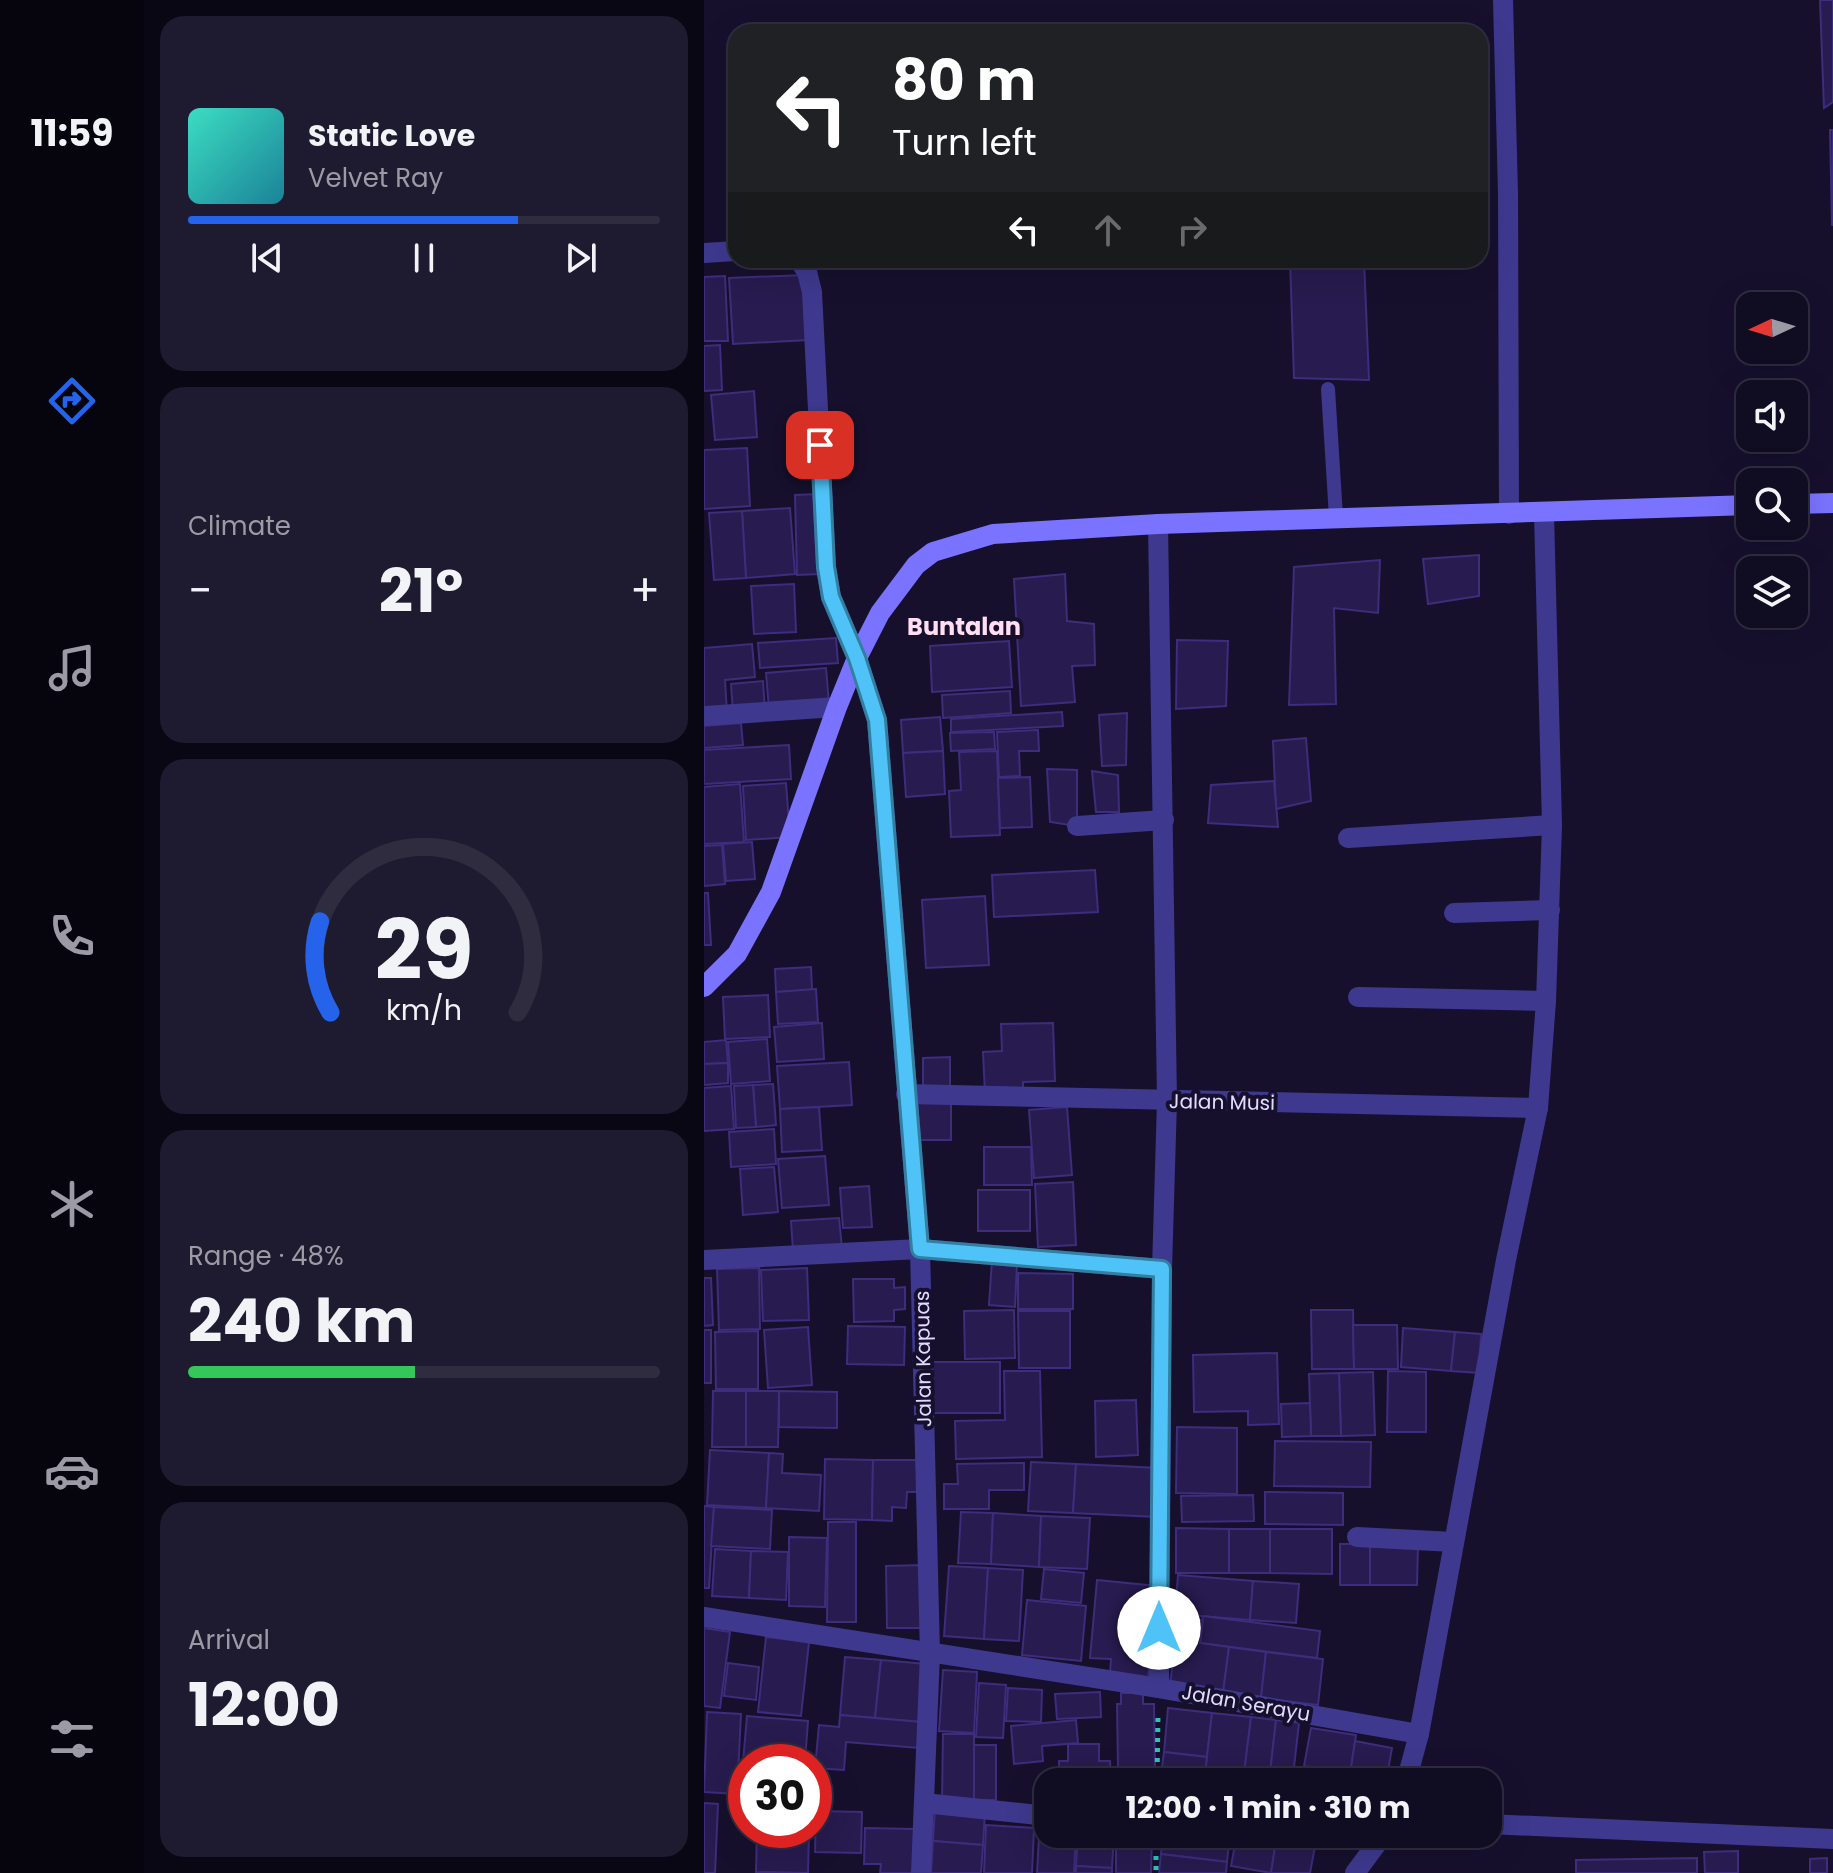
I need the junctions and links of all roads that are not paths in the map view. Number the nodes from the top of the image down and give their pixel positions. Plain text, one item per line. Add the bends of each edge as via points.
1 (1503, 0) edge
2 (728, 252) edge
3 (704, 253) edge
4 (804, 268) edge
5 (1328, 389) dead end
6 (1833, 503) edge
7 (1808, 504) edge
8 (1736, 506) edge
9 (1544, 513) junction
10 (1509, 514) junction
11 (1336, 517) junction
12 (1158, 524) junction
13 (857, 658) junction
14 (837, 707) junction
15 (704, 716) edge
16 (1164, 820) junction
17 (1552, 825) junction
18 (1077, 826) dead end
19 (1348, 838) dead end
20 (1550, 910) junction
21 (1454, 913) dead end
22 (704, 987) edge
23 (1358, 997) dead end
24 (1546, 1001) junction
25 (906, 1094) junction
26 (1167, 1101) junction
27 (1538, 1108) junction
28 (920, 1249) junction
29 (704, 1260) edge
30 (1162, 1269) junction
31 (1357, 1537) dead end
32 (1454, 1542) junction
33 (704, 1617) edge
34 (930, 1654) junction
35 (1159, 1688) junction
36 (1419, 1734) junction
37 (1410, 1768) edge
38 (924, 1803) junction
39 (1034, 1815) edge
40 (1502, 1825) edge
41 (1833, 1839) edge
42 (1374, 1848) edge
43 (921, 1873) edge
44 (1355, 1873) edge

1 - 10 street
2 - 3 street
4 - 13 street, Jalan Kapuas via 812,292 826,567 831,597
5 - 11 lane
6 - 7 main road
8 - 9 main road
9 - 10 main road
9 - 17 street
10 - 11 main road
11 - 12 main road
12 - 13 main road via 993,534 933,552 895,590
12 - 16 street
13 - 14 main road
13 - 25 street, Jalan Kapuas via 877,720
14 - 15 street
14 - 22 main road via 771,892 737,954
16 - 18 street
16 - 26 street
17 - 19 street
17 - 20 street
20 - 21 street
20 - 24 street
23 - 24 street
24 - 27 street
25 - 26 street, Jalan Musi
25 - 28 street, Jalan Kapuas
26 - 27 street, Jalan Musi
26 - 30 street
27 - 32 street
28 - 29 street
28 - 30 street
28 - 34 street, Jalan Kapuas
30 - 35 street
31 - 32 street
32 - 36 street
33 - 34 street, Jalan Serayu
34 - 35 street, Jalan Serayu
34 - 38 street, Jalan Kapuas
35 - 36 street, Jalan Serayu
36 - 37 street
38 - 39 street
38 - 43 street, Jalan Kapuas
40 - 41 street
42 - 44 street

